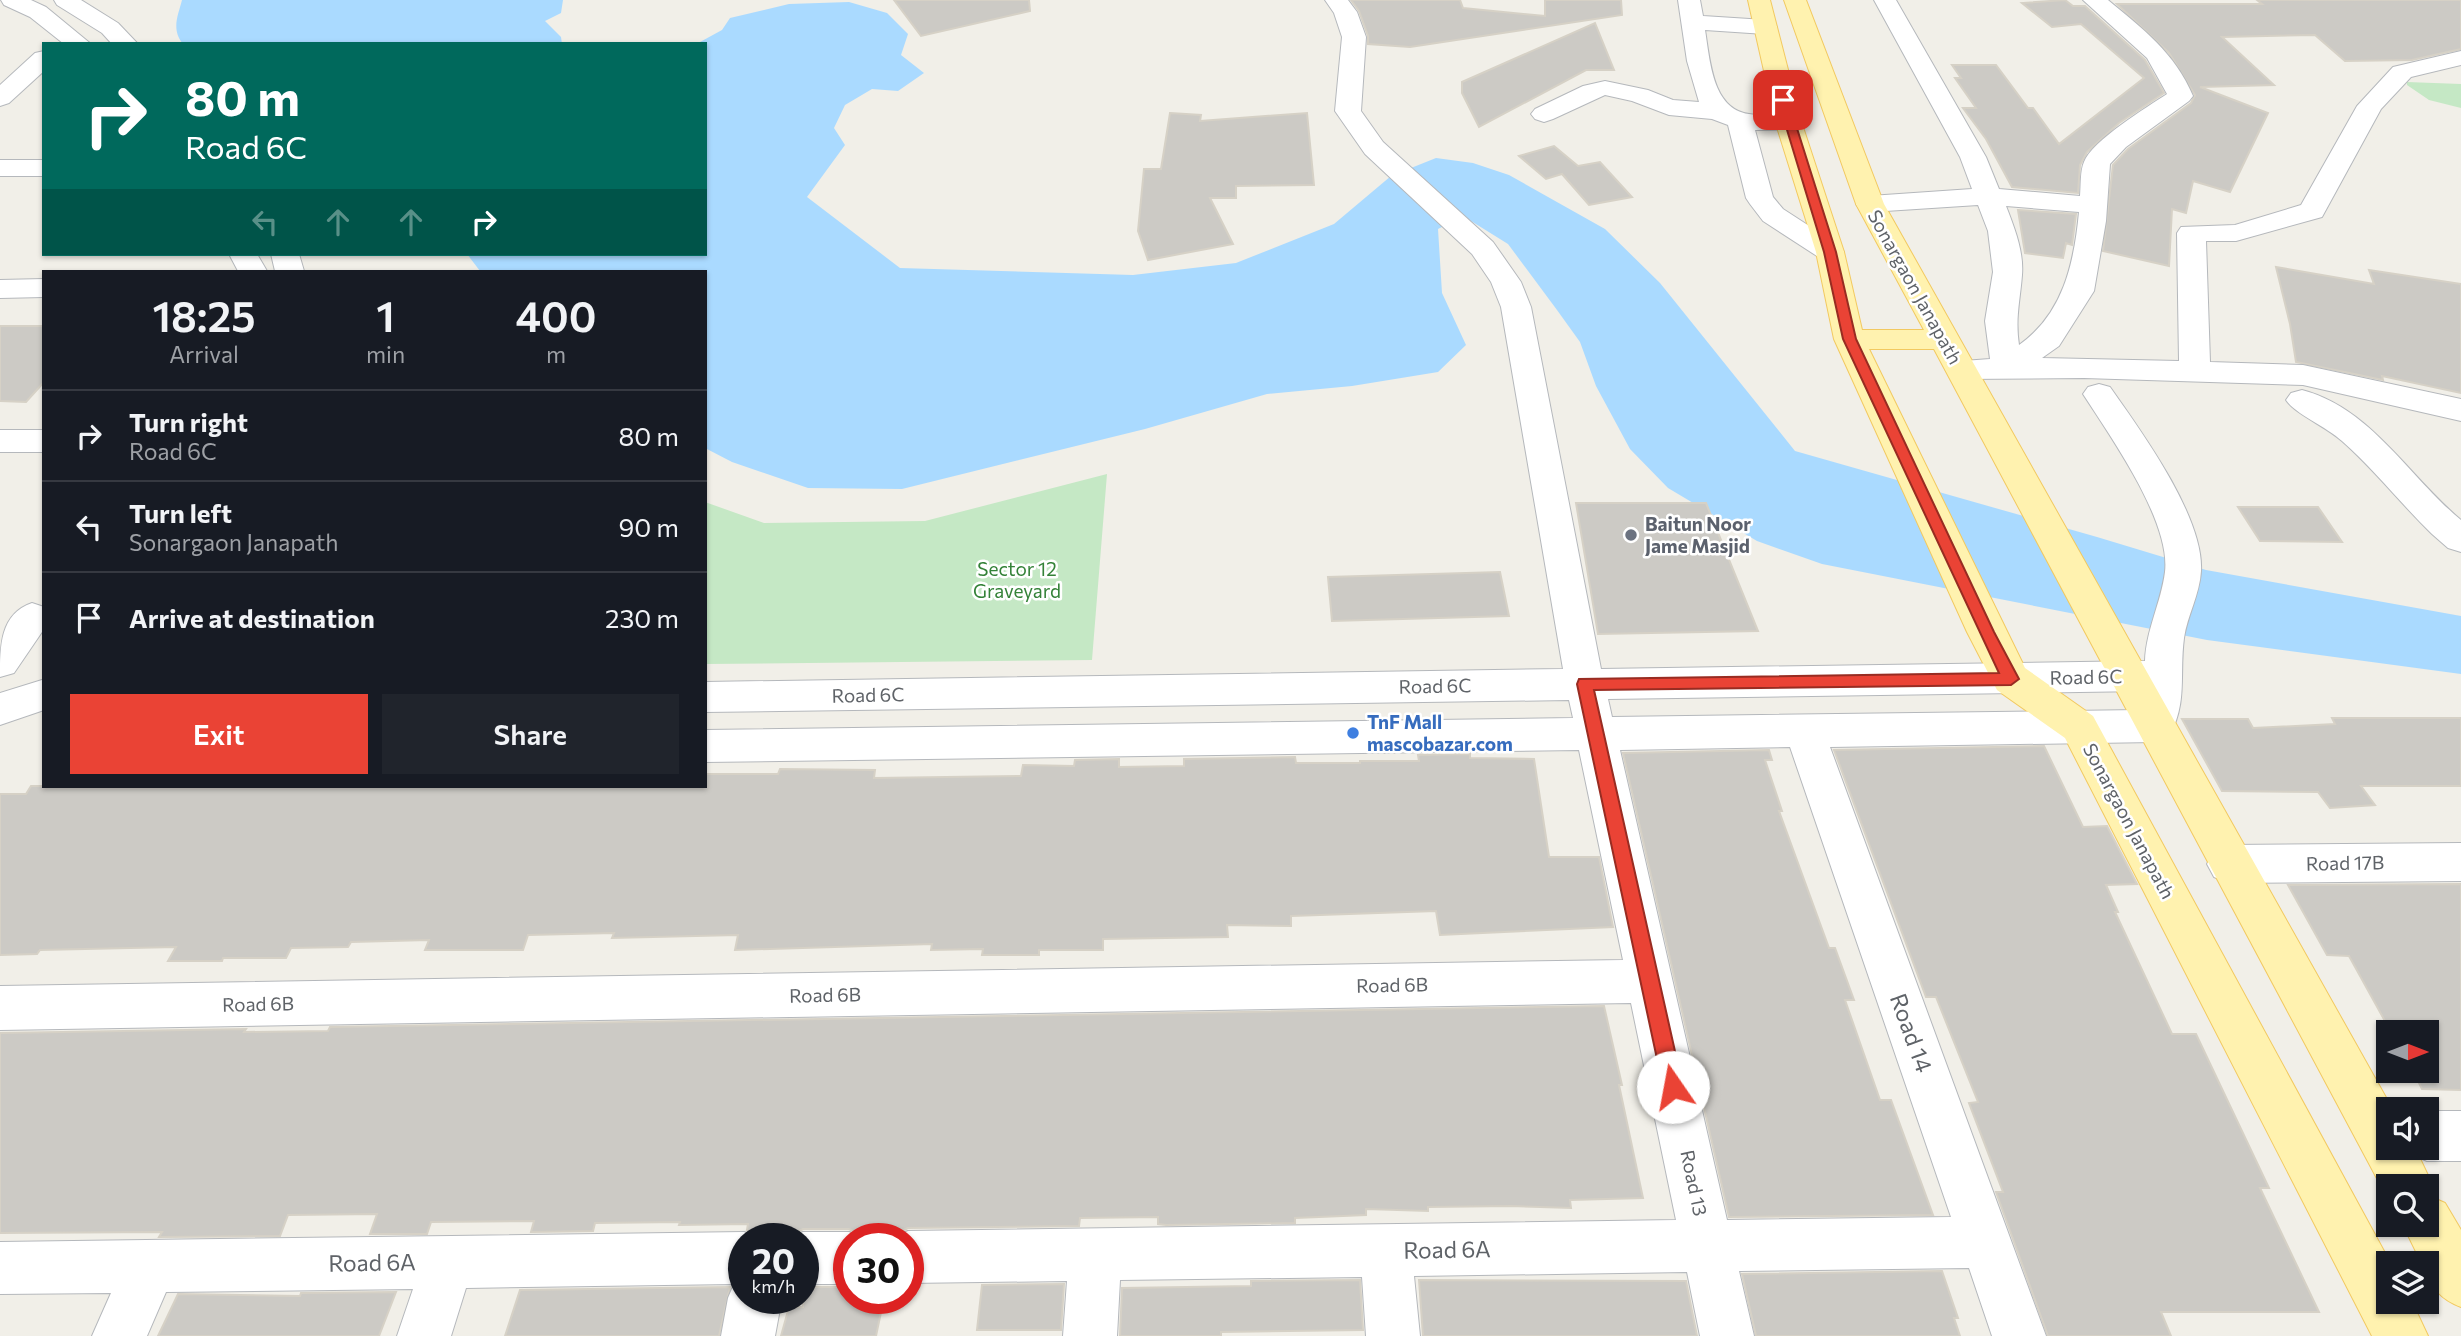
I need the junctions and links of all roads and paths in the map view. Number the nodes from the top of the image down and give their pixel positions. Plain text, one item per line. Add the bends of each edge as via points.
1 (12, 0) edge
2 (65, 0) edge
3 (1336, 0) edge
4 (1759, 0) edge
5 (1794, 0) edge
6 (1885, 0) edge
7 (2094, 0) edge
8 (1691, 11) edge
9 (1765, 27) junction
10 (69, 41) edge
11 (124, 42) edge
12 (2461, 58) edge
13 (42, 60) edge
14 (0, 98) edge
15 (1544, 114) dead end
16 (1728, 116) junction
17 (1789, 124) junction
18 (0, 168) edge
19 (42, 168) edge
20 (1990, 196) junction
21 (1870, 204) junction
22 (2094, 205) junction
23 (1830, 252) junction
24 (42, 288) edge
25 (0, 289) edge
26 (1849, 339) junction
27 (1946, 341) junction
28 (2007, 369) junction
29 (2196, 371) junction
30 (1968, 382) junction
31 (2099, 394) junction
32 (2302, 400) junction
33 (2351, 408) junction
34 (2461, 410) edge
35 (2461, 433) edge
36 (42, 441) edge
37 (0, 442) edge
38 (2461, 507) edge
39 (2461, 539) edge
40 (25, 617) edge
41 (0, 662) edge
42 (2146, 676) junction
43 (2011, 679) junction
44 (1585, 684) junction
45 (42, 694) edge
46 (707, 697) edge
47 (0, 709) edge
48 (2155, 726) junction
49 (2080, 727) junction
50 (1804, 731) junction
51 (1596, 734) junction
52 (707, 746) edge
53 (2461, 862) edge
54 (2229, 864) junction
55 (1650, 981) junction
56 (0, 1008) edge
57 (2376, 1122) edge
58 (2439, 1136) edge
59 (2461, 1136) edge
60 (2436, 1237) edge
61 (1986, 1242) junction
62 (1707, 1247) junction
63 (1386, 1250) junction
64 (1095, 1256) junction
65 (924, 1257) edge
66 (728, 1258) edge
67 (448, 1262) junction
68 (151, 1266) junction
69 (0, 1268) edge
70 (2461, 1281) edge
71 (752, 1314) edge
72 (120, 1336) edge
73 (424, 1336) edge
74 (748, 1336) edge
75 (1090, 1336) edge
76 (1394, 1336) edge
77 (1727, 1336) edge
78 (2019, 1336) edge
79 (2401, 1336) edge

1 - 10 street via 38,12
2 - 11 street
3 - 44 street, Road 13 via 1354,37 1349,111 1374,148 1483,248 1516,307
4 - 9 main road, Sonargaon Janapath
5 - 21 main road, Sonargaon Janapath
6 - 20 street
7 - 22 street via 2144,41 2173,73 2180,96 2117,141 2097,162
8 - 9 street
8 - 16 street via 1707,96
9 - 17 main road, Sonargaon Janapath
12 - 29 street via 2402,72 2370,106 2312,211 2236,233 2191,233
13 - 14 street
15 - 16 street via 1605,88 1669,107
16 - 17 street
16 - 23 street via 1760,198 1773,215
17 - 23 main road, Sonargaon Janapath
18 - 19 street
20 - 21 street
20 - 22 street
20 - 28 street via 2002,231 2008,272 2000,321
21 - 27 main road, Sonargaon Janapath
22 - 28 street via 2079,291 2048,339
23 - 26 main road, Sonargaon Janapath
24 - 25 street
26 - 27 main road
26 - 43 main road, Sonargaon Janapath
27 - 30 main road, Sonargaon Janapath
28 - 29 street
28 - 30 street
29 - 34 street via 2303,375
30 - 31 street
30 - 42 main road, Sonargaon Janapath via 2107,638
31 - 32 street
31 - 42 street via 2148,467 2181,543 2183,572 2165,638
32 - 33 street
32 - 39 street via 2336,419 2437,521
33 - 35 street
33 - 38 street
36 - 37 street
40 - 41 street
42 - 43 street, Road 6C
42 - 48 main road, Sonargaon Janapath
43 - 44 street, Road 6C
43 - 49 main road, Sonargaon Janapath
44 - 46 street, Road 6C
44 - 51 street, Road 13
45 - 47 street
48 - 49 street
48 - 54 main road, Sonargaon Janapath
49 - 50 street
49 - 79 main road, Sonargaon Janapath
50 - 51 street
50 - 61 street, Road 14
51 - 52 street
51 - 55 street, Road 13
53 - 54 street, Road 17B
54 - 57 main road, Sonargaon Janapath
55 - 56 street, Road 6B
55 - 62 street, Road 13
58 - 59 street
60 - 70 main road
61 - 62 street, Road 6A
61 - 78 street, Road 14
62 - 63 street, Road 6A
62 - 77 street, Road 13
63 - 64 street, Road 6A
63 - 76 street
64 - 65 street, Road 6A
64 - 75 street
66 - 67 street, Road 6A
67 - 68 street, Road 6A
67 - 73 street
68 - 69 street, Road 6A
68 - 72 street
71 - 74 street

